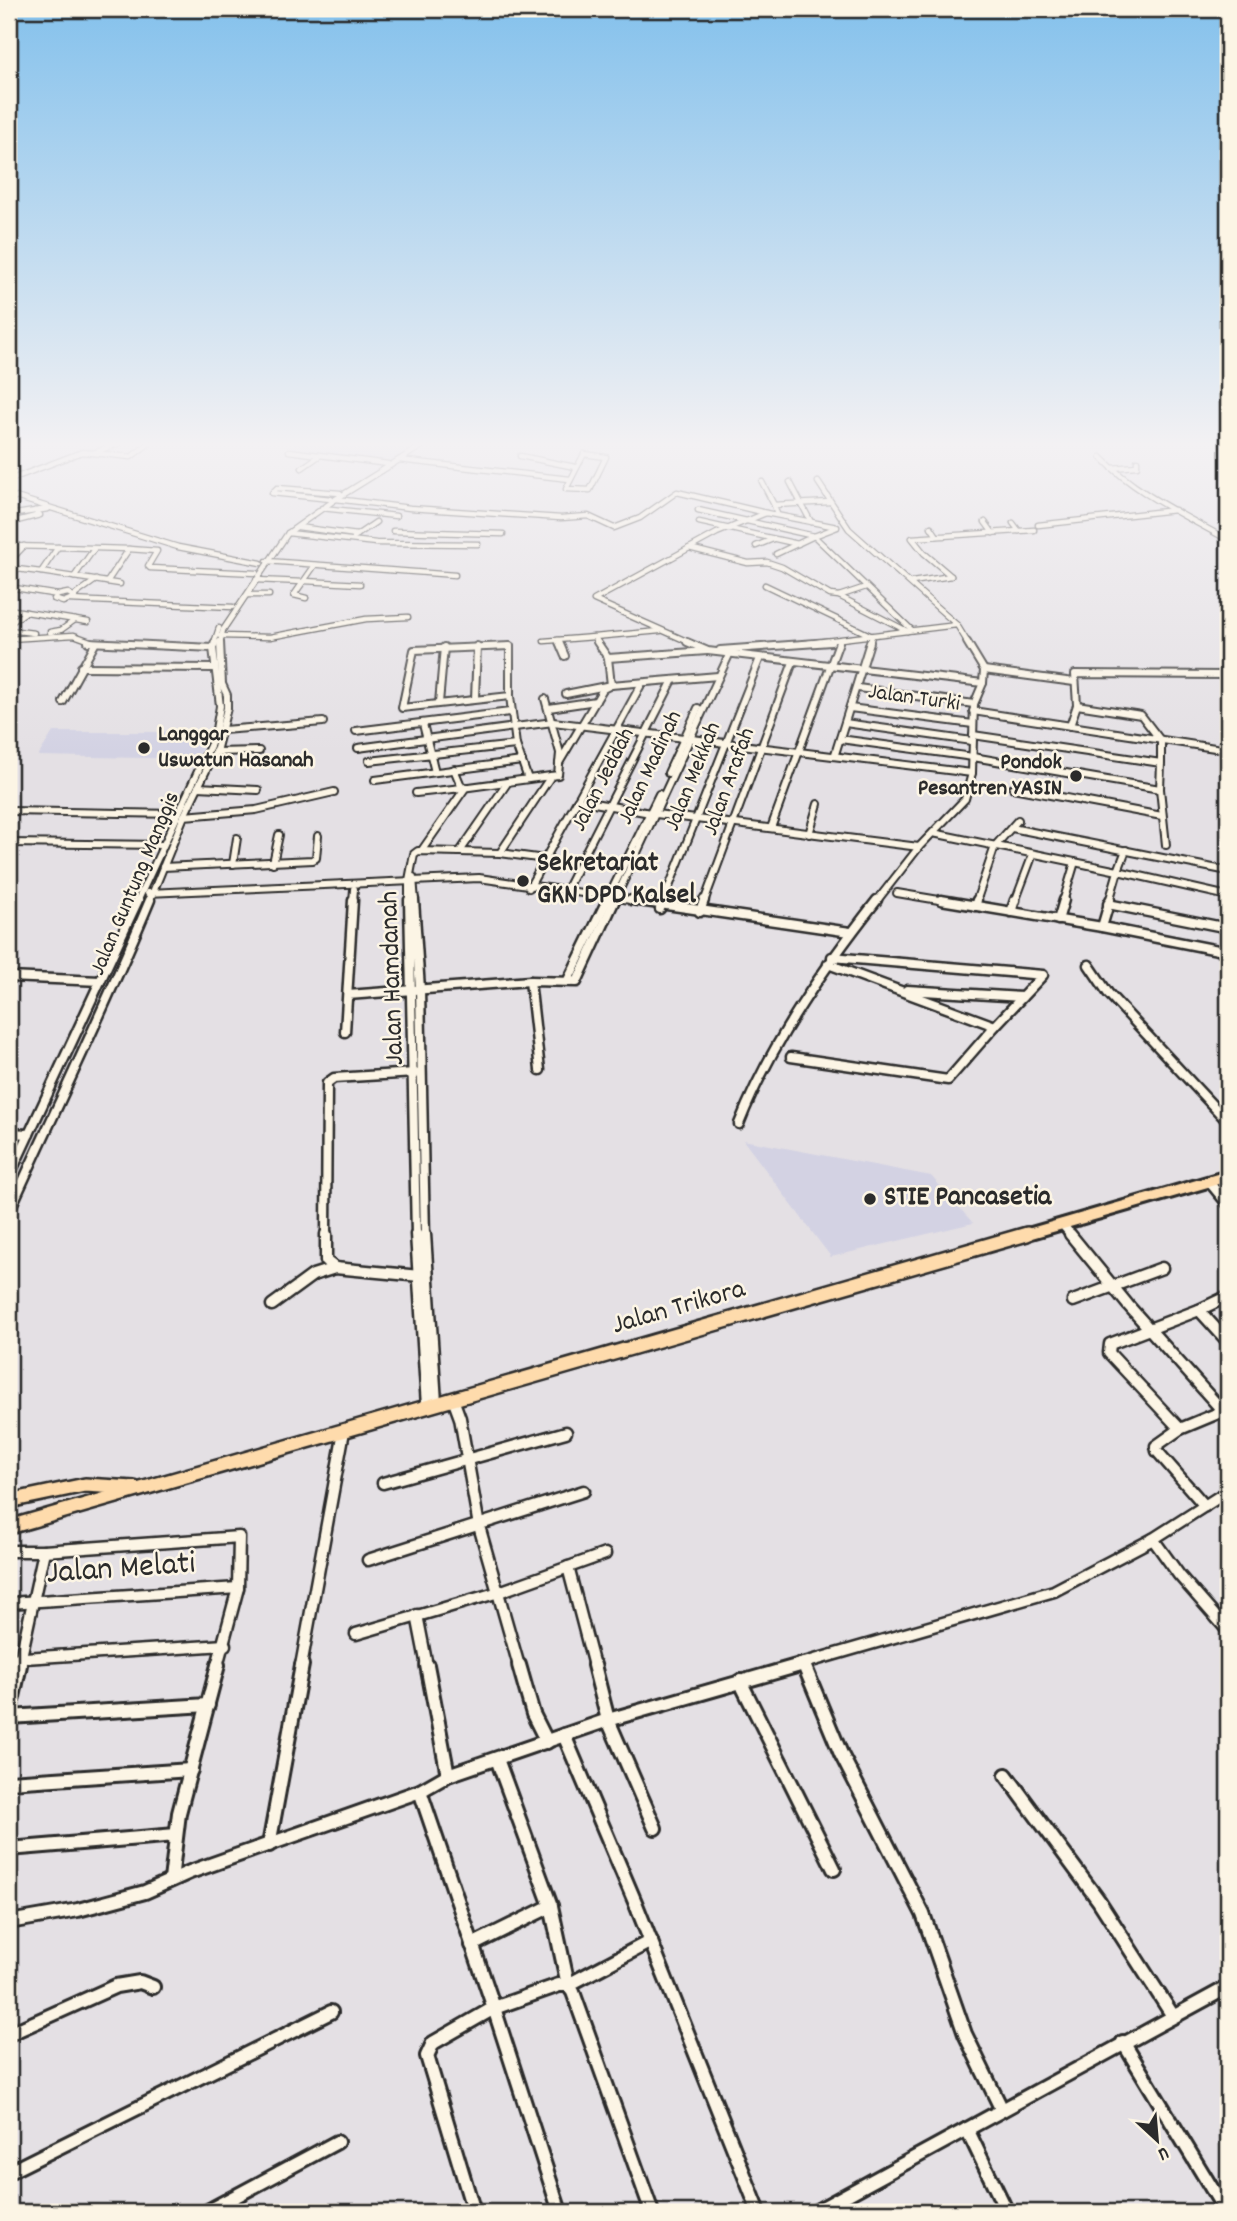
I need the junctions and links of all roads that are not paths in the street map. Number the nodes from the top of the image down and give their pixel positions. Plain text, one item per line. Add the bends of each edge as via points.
1 (9, 546) edge
2 (24, 546) junction
3 (175, 546) edge
4 (275, 546) edge
5 (278, 546) edge
6 (694, 546) edge
7 (794, 546) edge
8 (824, 546) edge
9 (870, 546) edge
10 (917, 546) edge
11 (58, 547) junction
12 (689, 548) junction
13 (94, 549) junction
14 (129, 549) junction
15 (776, 554) dead end
16 (9, 562) edge
17 (264, 562) junction
18 (315, 565) junction
19 (9, 568) edge
20 (41, 572) junction
21 (455, 575) dead end
22 (74, 577) junction
23 (256, 577) junction
24 (94, 580) junction
25 (304, 581) junction
26 (107, 582) junction
27 (912, 582) junction
28 (120, 584) dead end
29 (360, 584) dead end
30 (765, 585) dead end
31 (866, 587) junction
32 (9, 589) edge
33 (247, 595) junction
34 (269, 595) dead end
35 (839, 596) junction
36 (65, 598) junction
37 (306, 598) dead end
38 (235, 605) junction
39 (9, 609) edge
40 (26, 612) junction
41 (42, 614) junction
42 (408, 617) dead end
43 (75, 620) junction
44 (88, 622) dead end
45 (9, 624) edge
46 (957, 625) junction
47 (9, 630) edge
48 (663, 630) junction
49 (910, 630) junction
50 (33, 634) junction
51 (220, 636) junction
52 (872, 636) junction
53 (9, 638) edge
54 (593, 638) junction
55 (558, 640) junction
56 (544, 641) dead end
57 (839, 641) junction
58 (95, 644) junction
59 (477, 646) junction
60 (443, 647) junction
61 (213, 648) junction
62 (708, 651) junction
63 (727, 654) junction
64 (565, 656) dead end
65 (761, 658) junction
66 (608, 659) junction
67 (793, 662) junction
68 (831, 666) junction
69 (81, 667) junction
70 (213, 668) junction
71 (863, 669) junction
72 (984, 670) junction
73 (715, 676) junction
74 (1228, 676) edge
75 (673, 680) junction
76 (1074, 682) junction
77 (642, 683) junction
78 (983, 683) junction
79 (611, 685) junction
80 (858, 688) junction
81 (566, 694) dead end
82 (510, 696) junction
83 (475, 699) junction
84 (545, 699) dead end
85 (596, 701) junction
86 (64, 702) dead end
87 (439, 704) junction
88 (1077, 705) junction
89 (549, 708) junction
90 (850, 708) junction
91 (974, 708) junction
92 (510, 712) junction
93 (323, 722) dead end
94 (553, 722) junction
95 (423, 723) junction
96 (845, 723) junction
97 (583, 724) junction
98 (973, 724) junction
99 (1070, 726) junction
100 (513, 728) junction
101 (616, 729) junction
102 (223, 730) junction
103 (356, 731) dead end
104 (649, 733) junction
105 (688, 738) junction
106 (972, 738) junction
107 (426, 739) junction
108 (840, 739) junction
109 (1161, 741) junction
110 (726, 743) junction
111 (516, 745) junction
112 (761, 747) junction
113 (358, 748) dead end
114 (1228, 750) edge
115 (260, 751) dead end
116 (798, 751) junction
117 (215, 752) junction
118 (835, 754) junction
119 (430, 755) junction
120 (972, 757) junction
121 (369, 761) dead end
122 (522, 761) junction
123 (559, 763) junction
124 (1161, 763) junction
125 (454, 769) junction
126 (435, 772) junction
127 (972, 773) junction
128 (551, 776) junction
129 (528, 779) junction
130 (375, 780) dead end
131 (508, 782) junction
132 (198, 787) junction
133 (464, 788) junction
134 (1013, 788) dead end
135 (1160, 789) junction
136 (258, 790) dead end
137 (334, 792) dead end
138 (416, 793) dead end
139 (578, 800) junction
140 (818, 804) dead end
141 (610, 806) junction
142 (9, 811) edge
143 (653, 813) junction
144 (180, 815) junction
145 (1162, 816) junction
146 (695, 819) junction
147 (1018, 820) dead end
148 (734, 823) junction
149 (771, 828) junction
150 (1012, 828) junction
151 (933, 833) junction
152 (809, 834) junction
153 (279, 835) dead end
154 (318, 836) dead end
155 (237, 838) dead end
156 (9, 842) edge
157 (163, 845) junction
158 (1167, 845) dead end
159 (995, 846) junction
160 (919, 847) junction
161 (422, 850) junction
162 (461, 850) junction
163 (1126, 850) junction
164 (500, 853) junction
165 (1033, 854) junction
166 (545, 859) junction
167 (1075, 862) junction
168 (272, 863) junction
169 (233, 864) junction
170 (163, 867) junction
171 (1118, 871) junction
172 (1228, 872) edge
173 (412, 881) junction
174 (530, 887) junction
175 (354, 888) junction
176 (565, 892) junction
177 (897, 893) dead end
178 (145, 895) junction
179 (1228, 896) edge
180 (612, 899) junction
181 (1108, 904) junction
182 (975, 906) junction
183 (661, 907) junction
184 (700, 912) junction
185 (1012, 912) junction
186 (1058, 920) junction
187 (1102, 927) junction
188 (1228, 928) edge
189 (849, 934) junction
190 (586, 942) junction
191 (597, 942) junction
192 (1228, 952) edge
193 (830, 961) junction
194 (1088, 965) dead end
195 (9, 977) edge
196 (568, 980) junction
197 (100, 981) junction
198 (530, 981) junction
199 (416, 989) junction
200 (895, 989) junction
201 (348, 995) junction
202 (1023, 997) junction
203 (995, 1026) junction
204 (345, 1032) dead end
205 (71, 1044) junction
206 (85, 1044) junction
207 (791, 1057) dead end
208 (540, 1070) dead end
209 (415, 1073) junction
210 (1228, 1122) edge
211 (739, 1124) dead end
212 (9, 1133) edge
213 (29, 1134) junction
214 (1228, 1176) edge
215 (9, 1177) edge
216 (1209, 1182) junction
217 (1228, 1205) edge
218 (9, 1212) edge
219 (1062, 1224) junction
220 (335, 1268) junction
221 (1162, 1268) dead end
222 (421, 1275) junction
223 (1113, 1286) junction
224 (1222, 1300) dead end
225 (1073, 1301) dead end
226 (272, 1305) dead end
227 (1199, 1310) junction
228 (1149, 1328) junction
229 (1228, 1342) edge
230 (453, 1399) junction
231 (432, 1404) junction
232 (1226, 1412) edge
233 (1180, 1429) junction
234 (344, 1431) junction
235 (566, 1432) dead end
236 (467, 1461) junction
237 (383, 1483) dead end
238 (85, 1485) junction
239 (144, 1489) junction
240 (584, 1491) dead end
241 (1228, 1492) edge
242 (9, 1501) edge
243 (85, 1505) junction
244 (1205, 1506) junction
245 (479, 1526) junction
246 (9, 1527) edge
247 (1153, 1539) junction
248 (9, 1552) edge
249 (44, 1552) junction
250 (605, 1554) dead end
251 (368, 1560) dead end
252 (568, 1567) junction
253 (238, 1588) junction
254 (499, 1592) junction
255 (9, 1603) edge
256 (35, 1603) junction
257 (418, 1615) junction
258 (1227, 1626) edge
259 (356, 1634) dead end
260 (225, 1644) junction
261 (14, 1659) edge
262 (803, 1663) junction
263 (740, 1681) junction
264 (208, 1705) junction
265 (9, 1716) edge
266 (608, 1720) junction
267 (565, 1735) junction
268 (547, 1742) junction
269 (497, 1759) junction
270 (191, 1770) junction
271 (448, 1775) junction
272 (1006, 1775) dead end
273 (9, 1782) edge
274 (420, 1791) junction
275 (655, 1828) dead end
276 (176, 1835) junction
277 (269, 1845) junction
278 (9, 1849) edge
279 (834, 1869) dead end
280 (171, 1880) junction
281 (551, 1906) junction
282 (9, 1922) edge
283 (651, 1941) junction
284 (472, 1945) junction
285 (568, 1985) junction
286 (153, 1987) dead end
287 (1228, 1987) edge
288 (494, 2008) junction
289 (331, 2012) dead end
290 (1173, 2016) junction
291 (9, 2034) edge
292 (1123, 2042) junction
293 (1002, 2110) junction
294 (967, 2129) junction
295 (337, 2142) dead end
296 (9, 2172) edge
297 (206, 2212) edge
298 (474, 2212) edge
299 (560, 2212) edge
300 (652, 2212) edge
301 (758, 2212) edge
302 (815, 2212) edge
303 (1007, 2212) edge
304 (1226, 2212) edge

1 - 2 street
2 - 11 street
2 - 16 street
3 - 17 street
4 - 17 street, Jalan Guntung Manggis
5 - 17 street, Jalan Guntung Manggis
6 - 12 street
7 - 15 street
8 - 31 street
9 - 27 street
10 - 27 street via 951,576
11 - 13 street
11 - 20 street
12 - 35 street via 748,563 767,562
12 - 48 street via 594,600
13 - 14 street
13 - 22 street
14 - 23 street via 157,551 150,568
14 - 26 street
17 - 18 street
17 - 23 street, Jalan Guntung Manggis
18 - 21 street
18 - 25 street
19 - 20 street
20 - 22 street
22 - 24 street
23 - 25 street
23 - 33 street, Jalan Guntung Manggis
23 - 38 street, Jalan Guntung Manggis
24 - 26 street
24 - 36 street
25 - 29 street
25 - 37 street via 294,597
26 - 28 street
27 - 46 street
30 - 52 street
31 - 35 street
31 - 49 street
32 - 36 street
33 - 34 street
33 - 51 street, Jalan Guntung Manggis
35 - 49 street
36 - 38 street
36 - 41 street
38 - 61 street, Jalan Guntung Manggis via 217,631
39 - 40 street
40 - 41 street
40 - 45 street
41 - 43 street
42 - 51 street via 366,619 270,637
43 - 44 street
43 - 50 street via 61,629
46 - 49 street
46 - 72 street
47 - 50 street
48 - 54 street
48 - 62 street
49 - 52 street
50 - 53 street
51 - 102 street, Jalan Guntung Manggis via 227,698
52 - 57 street
52 - 71 street
53 - 58 street via 74,635
54 - 55 street
54 - 66 street
55 - 56 street
55 - 64 street
57 - 62 street
57 - 68 street
58 - 61 street
58 - 69 street
59 - 60 street
59 - 82 street via 510,646
59 - 83 street
60 - 87 street
60 - 87 street via 413,652 402,708
61 - 70 street, Jalan Guntung Manggis
62 - 63 street
62 - 66 street
63 - 65 street
63 - 73 street, Jalan Madinah
65 - 67 street
65 - 110 street, Jalan Mekkah
66 - 79 street
67 - 68 street
67 - 112 street, Jalan Arafah
68 - 71 street
68 - 116 street
69 - 70 street
69 - 86 street
70 - 144 street, Jalan Guntung Manggis via 220,706 215,735
71 - 78 street
71 - 80 street
72 - 76 street
72 - 78 street
73 - 75 street
73 - 105 street, Jalan Madinah
74 - 76 street via 1075,674
75 - 77 street
75 - 104 street, Jalan Jeddah
76 - 88 street
77 - 79 street
77 - 101 street
78 - 91 street
79 - 81 street
79 - 85 street
80 - 90 street
80 - 91 street
82 - 83 street
82 - 92 street
83 - 87 street
84 - 89 street
85 - 89 street
85 - 97 street
88 - 99 street
88 - 109 street via 1141,715
89 - 94 street
90 - 96 street
90 - 98 street, Jalan Turki
91 - 98 street
91 - 99 street
92 - 95 street
92 - 100 street
93 - 102 street
94 - 97 street
94 - 100 street
94 - 123 street
95 - 103 street
95 - 107 street
96 - 106 street
96 - 108 street
97 - 101 street
97 - 123 street
98 - 106 street
99 - 109 street
100 - 107 street
100 - 111 street
101 - 104 street
101 - 139 street
102 - 117 street, Jalan Guntung Manggis
104 - 105 street
104 - 141 street, Jalan Jeddah
105 - 110 street
105 - 143 street, Jalan Madinah
106 - 120 street
106 - 124 street
107 - 113 street
107 - 119 street
108 - 118 street
108 - 120 street
109 - 114 street
109 - 124 street
110 - 112 street
110 - 146 street, Jalan Mekkah
111 - 119 street
111 - 122 street
112 - 116 street
112 - 148 street, Jalan Arafah
115 - 117 street
116 - 118 street
116 - 149 street
117 - 132 street, Jalan Guntung Manggis
118 - 127 street
119 - 121 street
119 - 126 street
120 - 127 street
120 - 135 street
122 - 125 street
122 - 129 street
123 - 128 street via 559,774
124 - 135 street
125 - 126 street
125 - 133 street
126 - 130 street
127 - 151 street via 965,799
128 - 129 street
128 - 164 street
129 - 131 street
131 - 133 street
131 - 162 street
132 - 136 street
132 - 144 street, Jalan Guntung Manggis
133 - 138 street
133 - 161 street
134 - 145 street
135 - 145 street
137 - 144 street via 256,810
139 - 141 street
139 - 166 street
140 - 152 street
141 - 143 street
141 - 176 street, Jalan Jeddah
142 - 144 street
143 - 146 street
143 - 180 street, Jalan Madinah
144 - 157 street, Jalan Guntung Manggis
144 - 170 street, Jalan Guntung Manggis
145 - 158 street
146 - 148 street
146 - 183 street, Jalan Mekkah
147 - 150 street
148 - 149 street
148 - 184 street, Jalan Arafah
149 - 152 street
150 - 159 street
150 - 163 street
151 - 159 street
151 - 160 street
152 - 160 street
153 - 168 street
154 - 168 street via 315,859
155 - 169 street
156 - 157 street
157 - 178 street, Jalan Guntung Manggis
159 - 165 street
159 - 182 street
160 - 189 street
161 - 162 street
161 - 173 street via 414,855
162 - 164 street
163 - 171 street
163 - 172 street
164 - 166 street
165 - 167 street
165 - 185 street
166 - 174 street
167 - 171 street
167 - 186 street
168 - 169 street
169 - 170 street
170 - 178 street, Jalan Guntung Manggis
171 - 179 street
171 - 181 street
173 - 174 street
173 - 175 street
173 - 178 street
173 - 199 street, Jalan Hamdanah
174 - 176 street
175 - 178 street
175 - 201 street
176 - 180 street
177 - 182 street
178 - 197 street, Jalan Guntung Manggis
178 - 206 street, Jalan Guntung Manggis via 114,987
180 - 183 street
180 - 190 street
180 - 191 street
181 - 187 street
181 - 188 street
182 - 185 street
183 - 184 street
184 - 189 street
185 - 186 street
186 - 187 street
187 - 192 street
189 - 193 street
190 - 191 street
190 - 196 street
191 - 196 street via 577,982
193 - 200 street
193 - 202 street via 1043,975
193 - 211 street via 756,1081
194 - 210 street via 1108,993
195 - 197 street
196 - 198 street
197 - 205 street, Jalan Guntung Manggis
198 - 199 street
198 - 208 street
199 - 201 street
199 - 209 street, Jalan Hamdanah
199 - 222 street, Jalan Hamdanah
200 - 202 street
200 - 203 street
201 - 204 street
202 - 203 street
203 - 207 street via 948,1080
205 - 206 street
205 - 213 street, Jalan Guntung Manggis
206 - 218 street, Jalan Guntung Manggis
209 - 220 street via 334,1078 327,1083 326,1261
209 - 222 street, Jalan Hamdanah
212 - 213 street
213 - 215 street, Jalan Guntung Manggis
214 - 216 main road, Jalan Trikora
216 - 217 street
216 - 219 main road, Jalan Trikora
219 - 223 street
219 - 230 main road, Jalan Trikora
220 - 222 street
220 - 226 street via 313,1275
221 - 223 street
222 - 231 street, Jalan Hamdanah
223 - 225 street
223 - 228 street
224 - 227 street
227 - 228 street
227 - 229 street
228 - 232 street
228 - 233 street via 1110,1344 1109,1353
230 - 231 main road, Jalan Trikora
230 - 236 street
231 - 234 main road, Jalan Trikora
232 - 233 street
233 - 244 street via 1156,1446 1157,1451
234 - 239 main road, Jalan Trikora
234 - 277 street
235 - 236 street
236 - 237 street
236 - 245 street
238 - 239 main road, Jalan Trikora
238 - 242 main road, Jalan Trikora
238 - 243 main road via 90,1496
239 - 243 main road, Jalan Trikora
240 - 245 street
241 - 244 street
243 - 246 main road, Jalan Trikora
244 - 247 street
245 - 251 street
245 - 254 street
247 - 258 street
247 - 262 street via 1054,1591
248 - 249 street
249 - 253 street via 239,1537
249 - 256 street
250 - 252 street
252 - 254 street
252 - 266 street
253 - 256 street, Jalan Melati
253 - 260 street
254 - 257 street
254 - 268 street via 533,1714
255 - 256 street, Jalan Melati
256 - 261 street
257 - 259 street
257 - 271 street
260 - 261 street
260 - 264 street
261 - 265 street
262 - 263 street
262 - 293 street via 841,1754 923,1914 965,2034
263 - 266 street
263 - 279 street
264 - 265 street
264 - 270 street
266 - 267 street
266 - 275 street
267 - 268 street
267 - 283 street
268 - 269 street
269 - 271 street
269 - 281 street
270 - 273 street
270 - 276 street
271 - 274 street
272 - 290 street via 1099,1901
274 - 277 street
274 - 284 street
276 - 278 street
276 - 280 street
277 - 280 street
280 - 282 street via 78,1910
281 - 284 street
281 - 285 street
283 - 285 street
283 - 301 street
284 - 288 street
285 - 288 street
285 - 300 street
286 - 291 street via 140,1982 116,1986
287 - 290 street
288 - 298 street via 433,2043 427,2056
288 - 299 street
289 - 296 street
290 - 292 street
292 - 293 street
292 - 304 street
293 - 294 street
294 - 302 street
294 - 303 street
295 - 297 street

